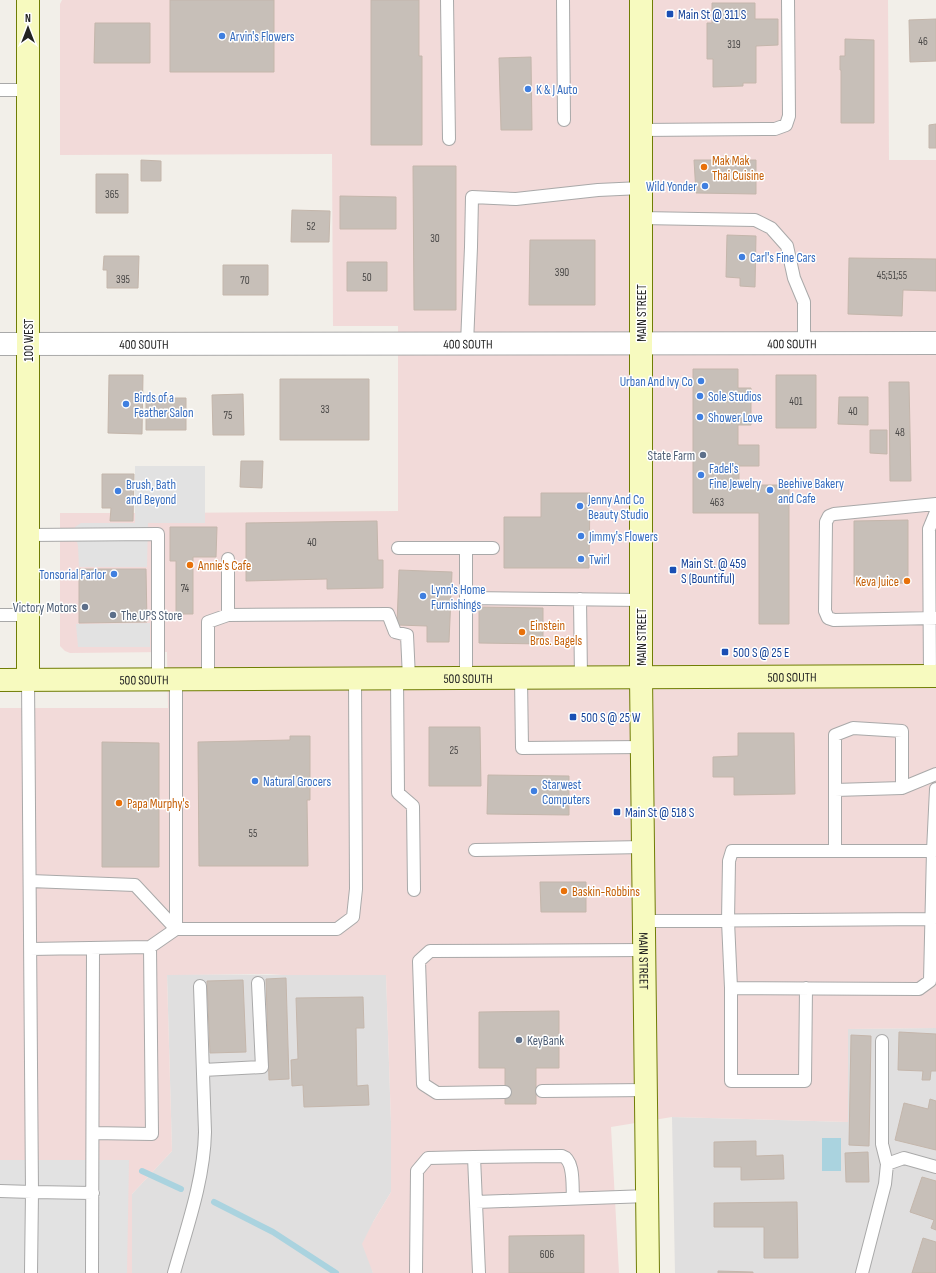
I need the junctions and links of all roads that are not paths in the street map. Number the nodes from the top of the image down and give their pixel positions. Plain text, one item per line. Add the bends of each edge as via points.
1 (28, 0) edge
2 (447, 0) edge
3 (563, 0) edge
4 (641, 0) edge
5 (788, 0) edge
6 (0, 90) edge
7 (28, 90) junction
8 (564, 120) dead end
9 (641, 130) junction
10 (448, 139) dead end
11 (641, 188) junction
12 (641, 218) junction
13 (641, 343) junction
14 (804, 343) junction
15 (936, 343) edge
16 (0, 344) edge
17 (28, 344) junction
18 (467, 344) junction
19 (936, 504) edge
20 (936, 512) edge
21 (28, 535) junction
22 (398, 548) dead end
23 (466, 548) junction
24 (493, 548) dead end
25 (228, 559) dead end
26 (466, 598) junction
27 (580, 599) junction
28 (641, 600) junction
29 (0, 615) edge
30 (28, 615) junction
31 (228, 615) junction
32 (933, 618) edge
33 (933, 676) edge
34 (354, 678) junction
35 (403, 678) junction
36 (466, 678) junction
37 (521, 678) junction
38 (582, 678) junction
39 (641, 678) junction
40 (167, 679) junction
41 (208, 679) junction
42 (0, 680) edge
43 (28, 680) junction
44 (643, 747) junction
45 (936, 774) edge
46 (902, 788) junction
47 (836, 790) junction
48 (936, 790) edge
49 (644, 847) junction
50 (476, 850) dead end
51 (836, 851) junction
52 (933, 851) junction
53 (30, 881) junction
54 (414, 890) dead end
55 (932, 919) junction
56 (645, 921) junction
57 (728, 921) junction
58 (176, 929) junction
59 (30, 948) junction
60 (94, 948) junction
61 (150, 948) junction
62 (645, 950) junction
63 (258, 983) dead end
64 (200, 986) dead end
65 (730, 988) junction
66 (806, 988) junction
67 (882, 1041) dead end
68 (203, 1070) junction
69 (647, 1090) junction
70 (542, 1091) dead end
71 (506, 1092) dead end
72 (93, 1133) junction
73 (474, 1157) junction
74 (887, 1164) junction
75 (936, 1167) edge
76 (0, 1191) edge
77 (32, 1192) junction
78 (93, 1193) junction
79 (648, 1196) junction
80 (573, 1198) junction
81 (476, 1202) junction
82 (31, 1273) edge
83 (92, 1273) edge
84 (174, 1273) edge
85 (416, 1273) edge
86 (479, 1273) edge
87 (648, 1273) edge
88 (862, 1273) edge

1 - 7 street, 100 WEST
2 - 10 lane
3 - 8 lane
4 - 9 street, MAIN STREET
5 - 9 lane via 789,116 786,124 775,129
6 - 7 lane
7 - 17 street, 100 WEST
9 - 11 street, MAIN STREET
11 - 12 street, MAIN STREET
11 - 18 lane via 516,198 472,197
12 - 13 street, MAIN STREET
12 - 14 lane via 755,220 771,228 787,246 794,278 804,302
13 - 14 street, 400 SOUTH
13 - 18 street, 400 SOUTH
13 - 28 street, MAIN STREET
14 - 15 street, 400 SOUTH
16 - 17 street, 400 SOUTH
17 - 18 street, 400 SOUTH
17 - 21 street, 100 WEST
19 - 32 lane via 834,514 826,522 825,611 828,618
20 - 32 lane via 929,529
21 - 30 street, 100 WEST
21 - 40 lane via 158,534
22 - 23 lane
23 - 24 lane
23 - 26 lane
25 - 31 lane
26 - 27 lane
26 - 36 lane
27 - 28 lane
27 - 38 lane
28 - 39 street, MAIN STREET
29 - 30 lane
30 - 43 street, 100 WEST
31 - 35 lane via 388,614 395,632 407,635
31 - 41 lane via 208,622
32 - 33 lane
33 - 39 street, 500 SOUTH
34 - 35 street, 500 SOUTH
34 - 41 street, 500 SOUTH
34 - 58 lane via 356,889 353,917 337,929
35 - 36 street, 500 SOUTH
35 - 54 lane via 398,793 413,806
36 - 37 street, 500 SOUTH
37 - 38 street, 500 SOUTH
37 - 44 lane via 522,748
38 - 39 street, 500 SOUTH
39 - 44 street, MAIN STREET
40 - 41 street, 500 SOUTH
40 - 43 street, 500 SOUTH
40 - 58 lane
42 - 43 street, 500 SOUTH
43 - 53 lane
44 - 49 street, MAIN STREET
45 - 46 lane
46 - 47 lane
46 - 47 lane via 902,731 853,728 836,735
47 - 51 lane
48 - 52 lane
49 - 50 lane
49 - 56 street, MAIN STREET
51 - 52 lane
51 - 57 lane via 732,850 729,861
52 - 55 lane
53 - 58 lane via 135,885
53 - 59 lane
55 - 57 lane
55 - 66 lane via 930,981 919,989
56 - 57 lane
56 - 62 street, MAIN STREET
57 - 65 lane
58 - 61 lane
59 - 60 lane
59 - 77 lane
60 - 61 lane
60 - 72 lane
61 - 72 lane via 152,1134
62 - 69 street, MAIN STREET
62 - 71 lane via 430,951 419,961 423,1084 437,1092
63 - 68 lane via 262,1067
64 - 68 lane
65 - 66 lane
65 - 66 lane via 731,1081 805,1081
67 - 74 lane via 882,1144
68 - 84 lane via 205,1151
69 - 70 lane
69 - 79 street, MAIN STREET
72 - 78 lane
73 - 80 lane via 567,1157 571,1163
73 - 81 lane
73 - 85 lane via 428,1158 417,1171
74 - 75 lane via 904,1158
74 - 88 lane via 885,1184
76 - 77 lane
77 - 78 lane
77 - 82 lane
78 - 83 lane
79 - 80 lane
79 - 87 street, MAIN STREET
80 - 81 lane
81 - 86 lane

